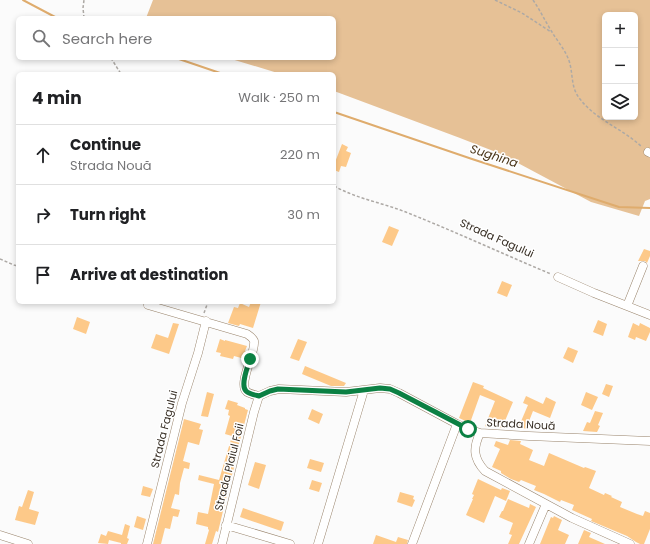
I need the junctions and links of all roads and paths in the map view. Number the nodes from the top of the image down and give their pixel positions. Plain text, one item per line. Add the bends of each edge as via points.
1 (84, 0) edge
2 (495, 0) edge
3 (533, 0) edge
4 (84, 16) edge
5 (552, 33) junction
6 (112, 60) edge
7 (120, 72) edge
8 (649, 152) edge
9 (336, 187) edge
10 (0, 259) edge
11 (16, 266) edge
12 (643, 266) dead end
13 (558, 277) joint
14 (148, 304) dead end
15 (208, 304) edge
16 (627, 306) junction
17 (650, 316) edge
18 (204, 321) junction
19 (364, 390) junction
20 (259, 396) junction
21 (458, 424) junction
22 (480, 433) junction
23 (650, 441) edge
24 (546, 504) junction
25 (226, 525) junction
26 (0, 534) edge
27 (281, 543) edge
28 (28, 544) edge
29 (147, 544) edge
30 (222, 544) edge
31 (290, 544) edge
32 (318, 544) edge
33 (412, 544) edge
34 (529, 544) edge
35 (630, 544) edge

1 - 4 path
2 - 5 path via 522,13
3 - 5 path
5 - 8 path via 570,63 578,98 597,116 633,138
6 - 7 path
9 - 13 path, Strada Fagului via 446,228
10 - 11 path
12 - 16 street
13 - 16 street
14 - 18 street
15 - 18 path
16 - 17 street
18 - 20 street via 248,334 252,338 254,347 244,386 248,393
18 - 29 street, Strada Fagului via 198,353 182,403
19 - 20 street, Strada Nouă via 346,392 278,389
19 - 21 street, Strada Nouă via 390,389
19 - 32 street
20 - 25 street, Strada Plaiul Foii
21 - 22 street, Strada Nouă
21 - 33 street
22 - 23 street, Strada Nouă
22 - 24 street via 475,452 480,465 492,475
24 - 34 street
24 - 35 street
25 - 27 street
25 - 30 street, Strada Plaiul Foii
26 - 28 street
27 - 31 street

